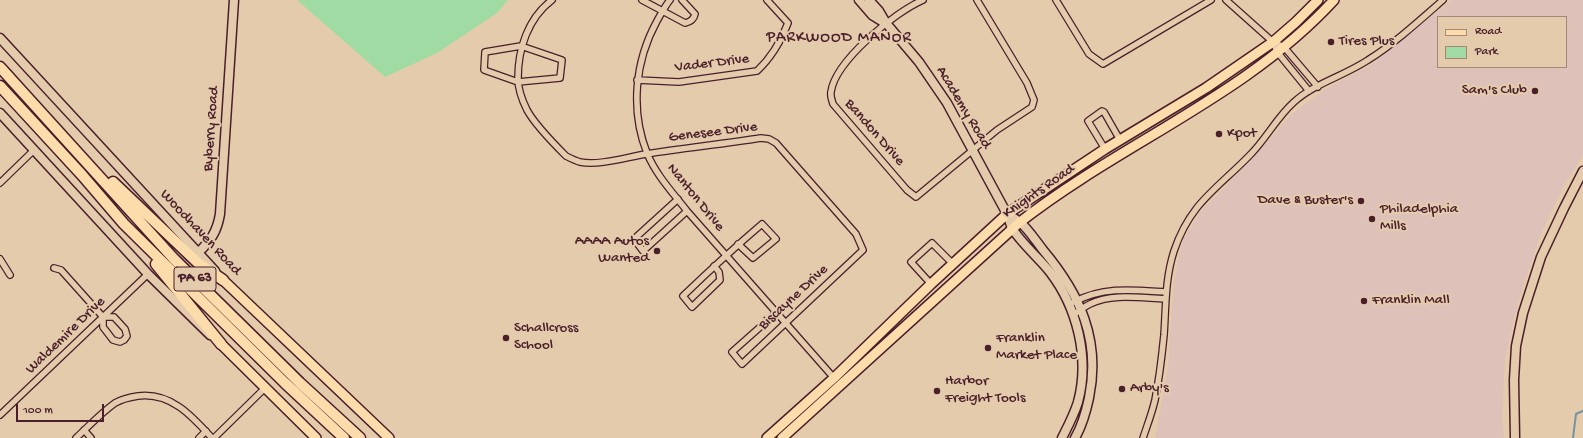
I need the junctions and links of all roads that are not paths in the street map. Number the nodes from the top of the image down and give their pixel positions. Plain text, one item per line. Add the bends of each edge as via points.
1 (234, 0) edge
2 (552, 0) edge
3 (642, 0) edge
4 (670, 0) edge
5 (682, 0) edge
6 (767, 0) edge
7 (859, 0) edge
8 (869, 0) edge
9 (923, 0) edge
10 (977, 0) edge
11 (1056, 0) edge
12 (1211, 0) edge
13 (1226, 0) edge
14 (1318, 0) edge
15 (1334, 0) edge
16 (1443, 0) edge
17 (663, 11) junction
18 (886, 23) junction
19 (0, 38) edge
20 (1273, 42) junction
21 (521, 46) junction
22 (1281, 50) junction
23 (0, 67) edge
24 (638, 80) junction
25 (518, 82) junction
26 (0, 86) edge
27 (1318, 87) junction
28 (1309, 91) junction
29 (39, 111) junction
30 (0, 113) edge
31 (1120, 140) junction
32 (1105, 149) junction
33 (34, 150) junction
34 (973, 150) junction
35 (1127, 151) junction
36 (647, 154) junction
37 (1583, 171) edge
38 (0, 183) edge
39 (678, 199) junction
40 (686, 211) junction
41 (1007, 214) junction
42 (1020, 222) junction
43 (124, 224) junction
44 (1012, 228) junction
45 (738, 244) junction
46 (861, 252) joint
47 (198, 253) junction
48 (726, 255) junction
49 (0, 259) edge
50 (953, 264) junction
51 (714, 266) junction
52 (54, 268) dead end
53 (148, 274) junction
54 (10, 275) dead end
55 (223, 280) junction
56 (931, 284) junction
57 (1166, 292) junction
58 (1165, 299) junction
59 (1077, 300) junction
60 (1069, 305) junction
61 (1082, 309) junction
62 (776, 313) junction
63 (1074, 314) junction
64 (103, 317) junction
65 (786, 322) junction
66 (221, 344) junction
67 (834, 378) junction
68 (265, 388) junction
69 (0, 415) edge
70 (84, 430) junction
71 (206, 431) junction
72 (76, 438) edge
73 (91, 438) edge
74 (199, 438) edge
75 (213, 438) edge
76 (316, 438) edge
77 (344, 438) edge
78 (360, 438) edge
79 (389, 438) edge
80 (767, 438) edge
81 (782, 438) edge
82 (1062, 438) edge
83 (1075, 438) edge
84 (1143, 438) edge
85 (1514, 438) edge

1 - 47 street, Byberry Road via 220,214 214,236
2 - 21 street via 538,14
3 - 17 street
4 - 17 street, Nanton Drive
5 - 17 street via 694,12 690,21 685,23
6 - 24 street, Vader Drive via 788,23 778,46 757,71 679,82
7 - 18 street, Academy Road via 872,15
8 - 18 street, Academy Road
9 - 18 street, Bandon Drive
10 - 34 street via 1027,83 1034,100 1032,107
11 - 12 street via 1089,54 1103,64
13 - 20 street
14 - 20 main road, Knights Road
15 - 22 main road, Knights Road via 1314,22
16 - 27 street via 1398,39 1367,61
17 - 24 street, Nanton Drive via 645,47
18 - 34 street, Academy Road via 932,81
18 - 34 street, Bandon Drive via 850,58 834,81 831,93 833,104 915,197
19 - 47 street, Woodhaven Road
20 - 22 street
20 - 31 main road, Knights Road via 1206,88
21 - 25 street
21 - 25 street via 486,52 484,70
21 - 25 street via 562,60 560,78
22 - 27 street
22 - 28 street
22 - 35 main road, Knights Road via 1208,102
23 - 29 highway, PA 63
24 - 36 street, Nanton Drive via 637,106
25 - 36 street, Genesee Drive via 527,111 568,157 594,163
26 - 43 highway, PA 63
27 - 28 street
28 - 57 street via 1294,102 1250,155 1194,210 1174,252
29 - 55 highway via 198,263
29 - 78 highway, PA 63 via 174,259
30 - 33 street
31 - 32 main road, Knights Road
31 - 32 street via 1102,111 1088,121
31 - 35 main road
32 - 41 main road, Knights Road
33 - 38 street
33 - 53 street
34 - 41 street, Academy Road
35 - 42 main road, Knights Road via 1050,198
36 - 39 street, Nanton Drive via 661,179
36 - 46 street, Genesee Drive via 769,139 776,143 856,234 863,250
37 - 85 street via 1541,257 1523,312 1514,373
39 - 40 street, Nanton Drive
39 - 40 street via 634,239 643,251
40 - 48 street, Nanton Drive
41 - 42 street
41 - 44 street, Academy Road
41 - 50 main road, Knights Road
42 - 44 main road, Knights Road
42 - 59 street via 1062,274
43 - 66 highway
43 - 77 highway, PA 63
44 - 60 street via 1051,273
44 - 81 main road, Knights Road
45 - 45 street via 762,224 776,239 753,258
45 - 48 street
46 - 65 street, Biscayne Drive
47 - 55 street, Woodhaven Road
48 - 51 street
48 - 62 street, Nanton Drive
49 - 54 street
50 - 56 main road, Knights Road
50 - 56 street via 932,242 911,262
51 - 51 street via 720,280 692,307 683,296
52 - 64 street via 60,270
53 - 64 street, Waldemire Drive
53 - 66 street via 201,328
55 - 79 main road, Woodhaven Road
56 - 67 main road, Knights Road
57 - 58 street
57 - 59 street via 1120,289
58 - 61 street via 1121,297 1090,304
58 - 84 street via 1164,334 1155,400
59 - 60 street
59 - 61 street
60 - 63 street
61 - 63 street
61 - 83 street via 1093,355 1093,380 1088,405
62 - 65 street, Nanton Drive
62 - 65 street, Biscayne Drive via 732,352 742,364
63 - 82 street via 1082,363 1081,380 1072,421
64 - 64 street via 103,327 113,340 124,340 126,331 118,321 114,317
64 - 69 street, Waldemire Drive
65 - 67 street, Nanton Drive
66 - 68 main road
67 - 80 main road, Knights Road
68 - 75 street
68 - 76 main road
70 - 71 street via 117,402 148,395 175,403
70 - 72 street
70 - 73 street
71 - 74 street
71 - 75 street

